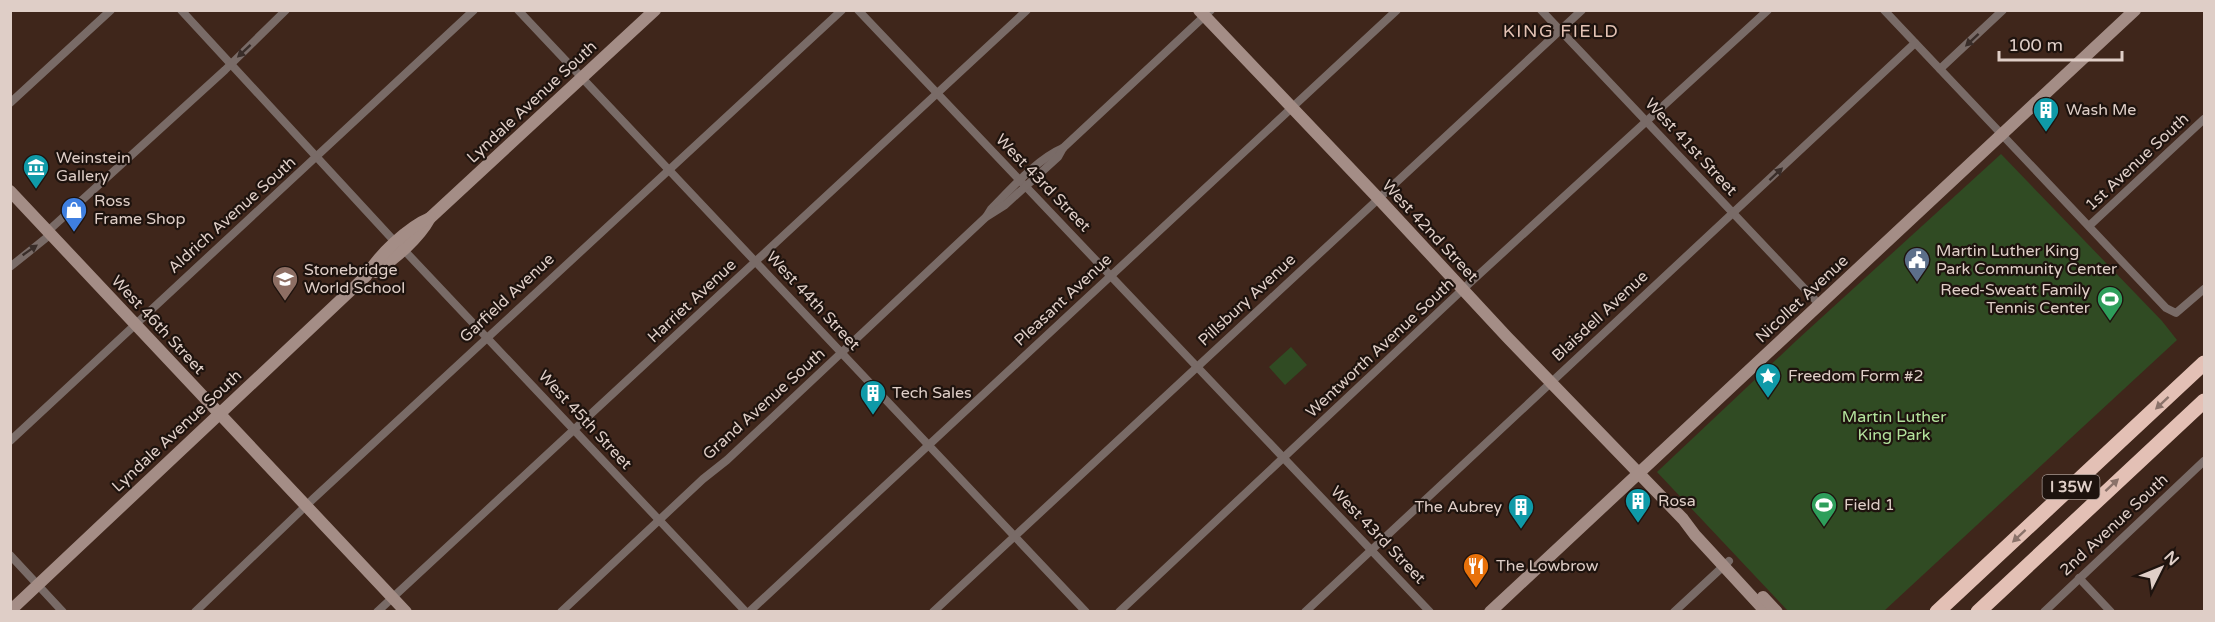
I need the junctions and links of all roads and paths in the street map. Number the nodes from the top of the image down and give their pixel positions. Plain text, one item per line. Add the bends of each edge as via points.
1 (111, 10) edge
2 (181, 10) edge
3 (286, 10) edge
4 (474, 10) edge
5 (518, 10) edge
6 (656, 10) edge
7 (842, 10) edge
8 (858, 10) edge
9 (1027, 10) edge
10 (1397, 10) edge
11 (1541, 10) edge
12 (1582, 10) edge
13 (1768, 10) edge
14 (1884, 10) edge
15 (2003, 10) edge
16 (2135, 10) edge
17 (1205, 12) edge
18 (1560, 31) junction
19 (1915, 43) junction
20 (230, 65) junction
21 (1940, 69) junction
22 (582, 78) junction
23 (937, 94) junction
24 (10, 103) edge
25 (1291, 107) junction
26 (2205, 119) edge
27 (1647, 122) junction
28 (2002, 135) junction
29 (317, 157) junction
30 (668, 170) junction
31 (1023, 184) junction
32 (10, 191) edge
33 (1378, 198) junction
34 (1733, 214) junction
35 (2089, 226) junction
36 (49, 233) junction
37 (400, 246) junction
38 (755, 262) junction
39 (10, 267) edge
40 (1111, 276) junction
41 (2205, 289) edge
42 (1462, 290) junction
43 (1820, 305) junction
44 (135, 324) junction
45 (487, 338) junction
46 (841, 353) junction
47 (2205, 363) edge
48 (1197, 367) junction
49 (1550, 382) junction
50 (2205, 401) edge
51 (219, 414) junction
52 (575, 431) junction
53 (10, 441) edge
54 (928, 445) junction
55 (1284, 458) junction
56 (2205, 460) edge
57 (1639, 472) junction
58 (305, 506) junction
59 (659, 520) junction
60 (1014, 536) junction
61 (1371, 550) junction
62 (10, 555) edge
63 (1726, 563) junction
64 (2079, 578) junction
65 (38, 585) junction
66 (392, 597) junction
67 (10, 611) edge
68 (63, 612) edge
69 (195, 612) edge
70 (377, 612) edge
71 (406, 612) edge
72 (561, 612) edge
73 (748, 612) edge
74 (933, 612) edge
75 (1086, 612) edge
76 (1119, 612) edge
77 (1305, 612) edge
78 (1430, 612) edge
79 (1490, 612) edge
80 (1674, 612) edge
81 (1766, 612) edge
82 (1777, 612) edge
83 (1937, 612) edge
84 (1978, 612) edge
85 (2044, 612) edge
86 (2111, 612) edge

1 - 24 street
2 - 20 street, West 45th Street
3 -> 20 street
4 - 29 street, Aldrich Avenue South
5 - 22 street, West 44th Street
6 - 22 main road, Lyndale Avenue South
7 - 30 street, Garfield Avenue
8 - 23 street, West 43rd Street
9 - 23 street, Harriet Avenue
10 - 25 street, Pleasant Avenue
11 - 18 street, West 41st Street
12 - 18 street, Pillsbury Avenue
13 - 27 street, Wentworth Avenue South
14 - 19 street
15 -> 21 street
16 - 28 main road, Nicollet Avenue
17 - 25 main road, West 42nd Street
17 - 31 street, Grand Avenue South via 1058,157
18 - 27 street, West 41st Street
18 - 33 street, Pillsbury Avenue
19 - 21 street
34 -> 19 street, Blaisdell Avenue
20 - 29 street, West 45th Street
20 - 36 street
21 - 28 street
22 - 30 street, West 44th Street
22 - 37 main road, Lyndale Avenue South via 430,218 418,223
23 - 31 street, West 43rd Street
23 - 38 street, Harriet Avenue
25 - 33 main road, West 42nd Street
25 - 40 street, Pleasant Avenue
26 - 35 street, 1st Avenue South
27 - 34 street, West 41st Street
27 - 42 street, Wentworth Avenue South
28 - 35 street
28 - 43 main road, Nicollet Avenue
29 - 37 street, West 45th Street
29 - 44 street, Aldrich Avenue South
30 - 38 street, West 44th Street
30 - 45 street, Garfield Avenue
31 - 40 street, West 43rd Street
31 - 46 street, Grand Avenue South
32 - 36 main road, West 46th Street
33 - 42 main road, West 42nd Street
33 - 48 street, Pillsbury Avenue
34 - 43 street, West 41st Street
34 - 49 street, Blaisdell Avenue
35 - 41 street via 2171,312 2176,313
39 -> 36 street
36 - 44 main road, West 46th Street
37 - 45 street, West 45th Street
37 - 51 main road, Lyndale Avenue South
38 - 46 street, West 44th Street
38 - 52 street, Harriet Avenue
40 - 48 street, West 43rd Street
40 - 54 street, Pleasant Avenue
42 - 49 main road, West 42nd Street
42 - 55 street, Wentworth Avenue South
43 - 57 main road, Nicollet Avenue
44 - 51 main road, West 46th Street
44 - 53 street, Aldrich Avenue South
45 - 52 street, West 45th Street
45 - 58 street, Garfield Avenue
46 - 54 street, West 44th Street
46 - 59 street, Grand Avenue South
47 -> 83 highway, I 35W
48 - 55 street, West 43rd Street
48 - 60 street, Pillsbury Avenue
49 - 57 main road, West 42nd Street
49 - 61 street, Blaisdell Avenue
84 -> 50 highway, I 35W
51 - 58 main road, West 46th Street
51 - 65 main road, Lyndale Avenue South
52 - 59 street, West 45th Street
52 - 66 street, Harriet Avenue
54 - 60 street, West 44th Street
54 - 73 street, Pleasant Avenue
55 - 61 street, West 43rd Street
55 - 76 street, Wentworth Avenue South
56 - 64 street, 2nd Avenue South
57 - 63 main road, West 42nd Street via 1695,535
57 - 79 main road, Nicollet Avenue
58 - 66 main road, West 46th Street
58 - 69 street, Garfield Avenue
59 - 72 street, Grand Avenue South
59 - 73 street, West 45th Street
60 - 74 street, Pillsbury Avenue
60 - 75 street, West 44th Street
61 - 77 street, Blaisdell Avenue
61 - 78 street, West 43rd Street
62 - 65 street
63 - 80 street
63 - 81 main road
63 - 82 main road
64 - 85 street, 2nd Avenue South
64 - 86 street
65 - 67 main road, Lyndale Avenue South
65 - 68 street
66 - 70 street, Harriet Avenue
66 - 71 main road, West 46th Street

